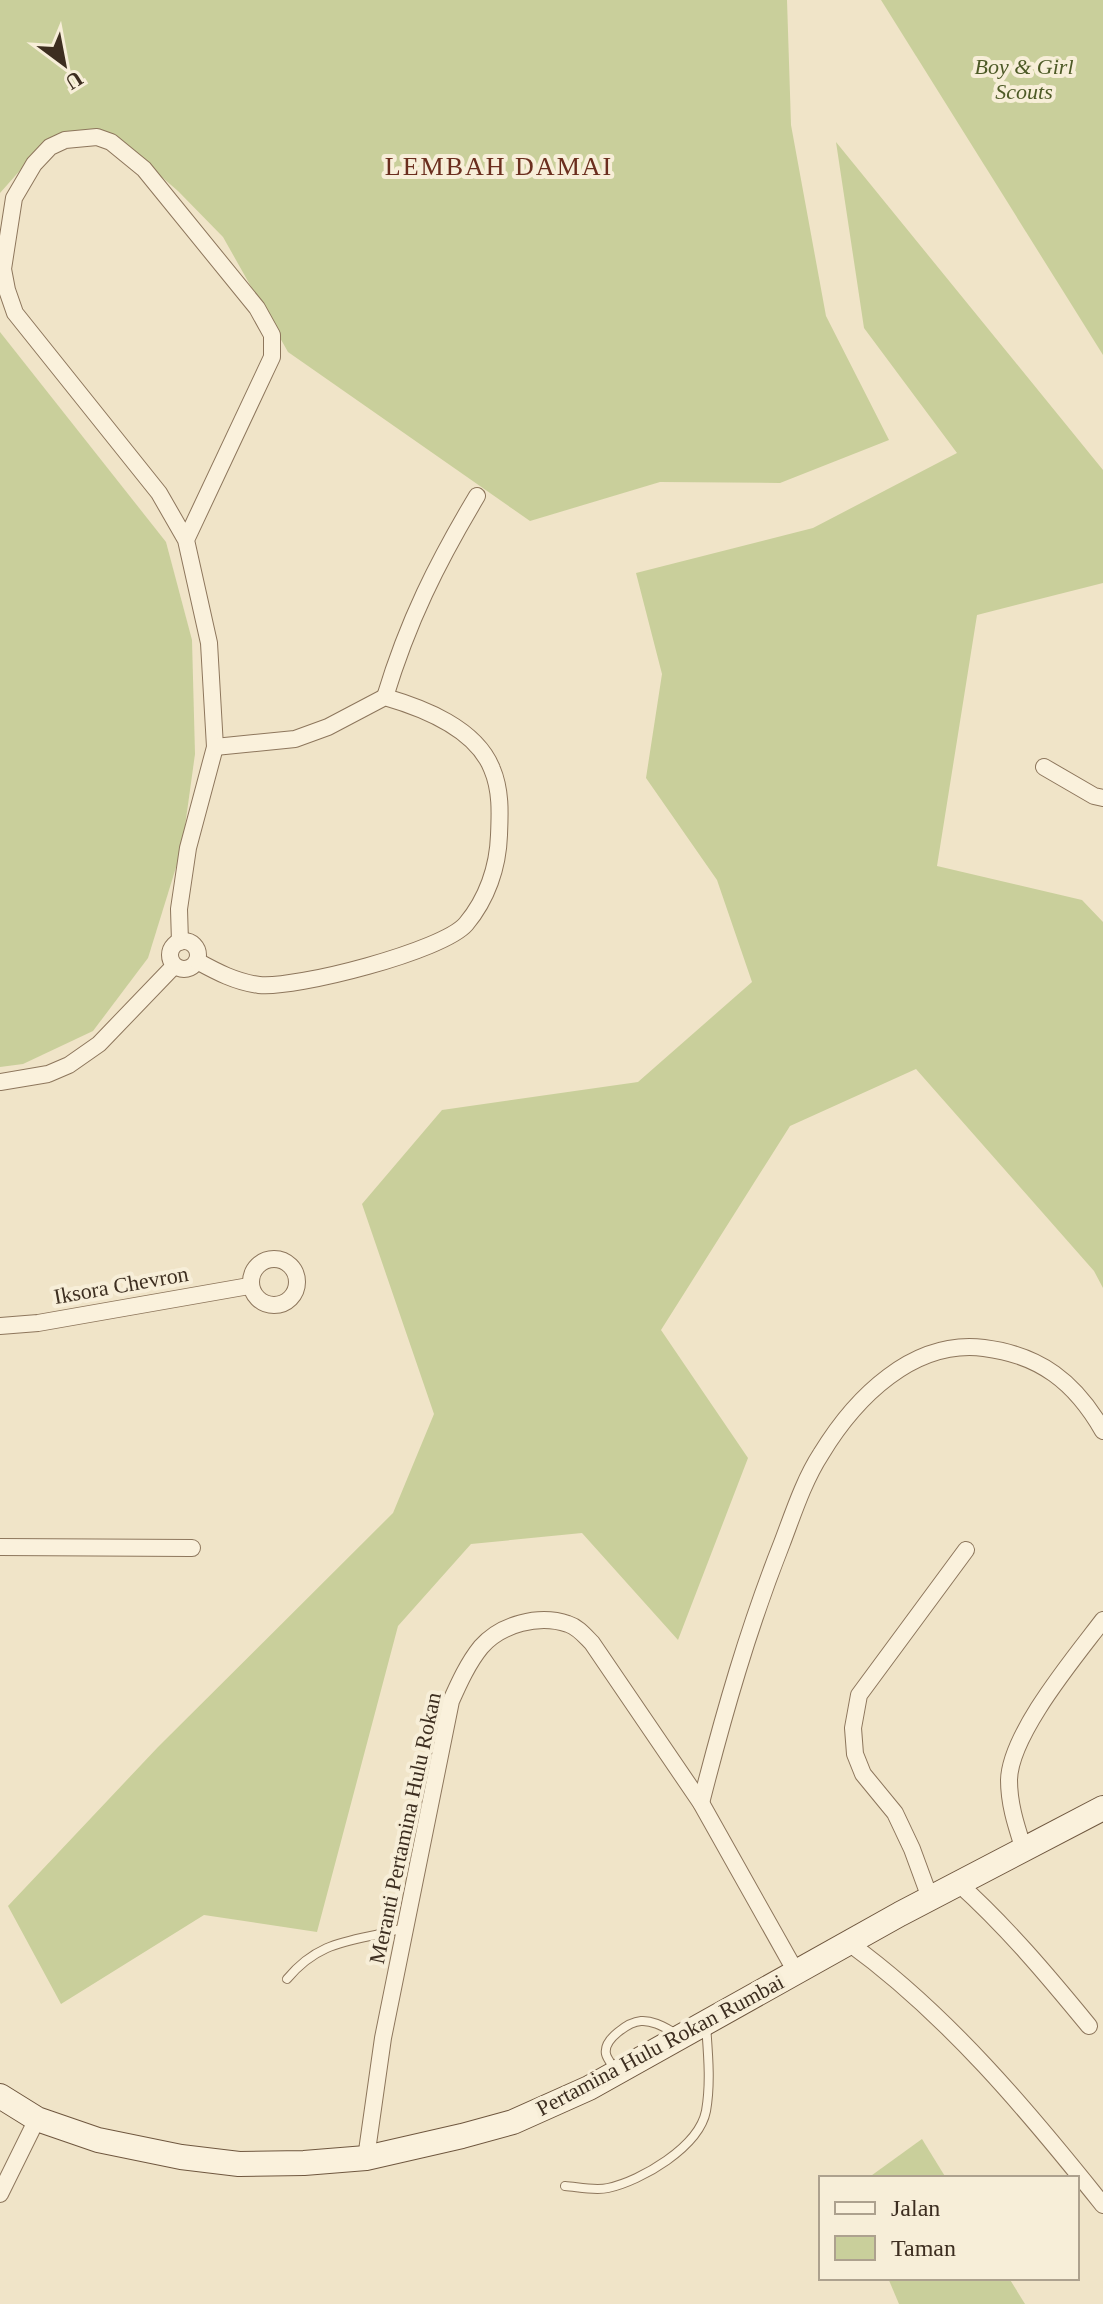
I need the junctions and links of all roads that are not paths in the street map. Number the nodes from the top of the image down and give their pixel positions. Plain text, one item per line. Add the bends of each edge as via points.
1 (477, 496) dead end
2 (186, 540) junction
3 (385, 697) junction
4 (215, 747) junction
5 (1044, 767) dead end
6 (1103, 798) edge
7 (180, 942) junction
8 (197, 961) junction
9 (174, 966) junction
10 (0, 1082) edge
11 (249, 1286) dead end
12 (0, 1326) edge
13 (1103, 1431) edge
14 (0, 1547) edge
15 (192, 1548) dead end
16 (966, 1550) dead end
17 (1103, 1620) edge
18 (701, 1803) junction
19 (1102, 1811) edge
20 (1023, 1847) junction
21 (958, 1883) junction
22 (930, 1898) junction
23 (405, 1928) junction
24 (849, 1943) junction
25 (796, 1972) junction
26 (287, 1979) dead end
27 (706, 2024) junction
28 (1089, 2026) dead end
29 (682, 2037) junction
30 (617, 2072) junction
31 (0, 2096) edge
32 (37, 2119) junction
33 (366, 2158) junction
34 (565, 2186) dead end
35 (0, 2194) edge
36 (1103, 2205) edge

1 - 3 street via 436,566
2 - 2 street via 159,493 15,313 7,290 3,269 14,198 34,164 65,140 97,137 111,142 144,169 257,308 272,335 272,357
2 - 4 street via 209,643
3 - 4 street via 295,739
3 - 8 street via 416,706 465,734 492,768 500,802 499,849 487,893 464,927 400,956 329,976 263,986 225,977
4 - 7 street via 188,848
5 - 6 street
7 - 8 street via 195,946
7 - 9 street via 170,952
8 - 9 street via 187,969
9 - 10 street via 99,1044 69,1065
11 - 12 street, Iksora Chevron
13 - 18 street via 1055,1373 1001,1350 946,1348 891,1374 819,1455 758,1603
14 - 15 street
16 - 22 street via 859,1695 853,1728 863,1774 895,1813
17 - 20 street via 1034,1717 1013,1758 1011,1812
18 - 23 street, Meranti Pertamina Hulu Rokan via 582,1633 551,1621 509,1627 482,1646 451,1701
18 - 25 street, Meranti Pertamina Hulu Rokan
19 - 20 street, Pertamina Hulu Rokan Rumbai
20 - 21 street, Pertamina Hulu Rokan Rumbai
21 - 22 street, Pertamina Hulu Rokan Rumbai
21 - 28 street via 1039,1965
22 - 24 street, Pertamina Hulu Rokan Rumbai
23 - 26 lane via 316,1951
23 - 33 street, Meranti Pertamina Hulu Rokan
24 - 25 street, Pertamina Hulu Rokan Rumbai
24 - 36 street via 980,2062
25 - 27 street, Pertamina Hulu Rokan Rumbai
27 - 29 street, Pertamina Hulu Rokan Rumbai
27 - 34 lane via 706,2113 696,2135 638,2176 607,2188
29 - 30 street, Pertamina Hulu Rokan Rumbai
29 - 30 lane via 651,2022 632,2023 607,2048
30 - 33 street, Pertamina Hulu Rokan Rumbai via 513,2122
31 - 32 street, Pertamina Hulu Rokan Rumbai
32 - 33 street, Pertamina Hulu Rokan Rumbai via 134,2148 239,2164
32 - 35 street

